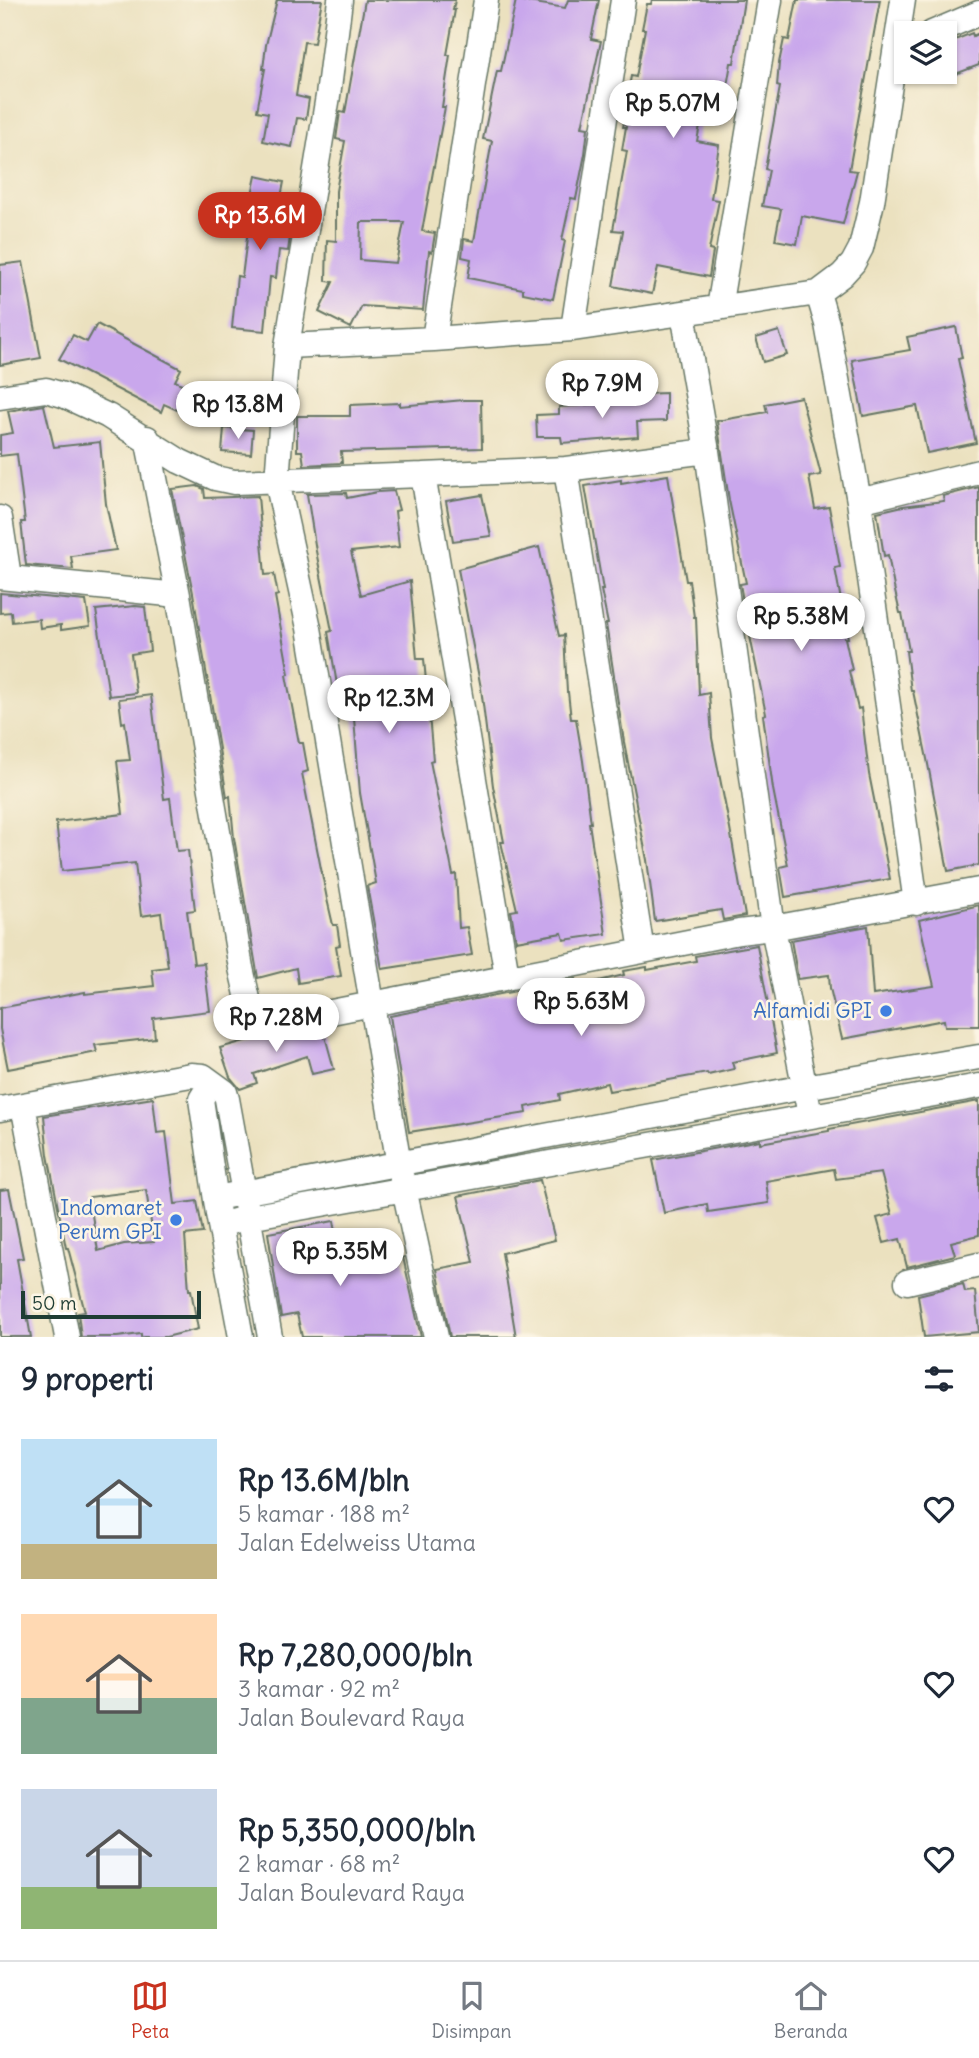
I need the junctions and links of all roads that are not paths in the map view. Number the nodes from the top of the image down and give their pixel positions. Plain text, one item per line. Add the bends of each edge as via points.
1 (340, 0) edge
2 (486, 0) edge
3 (623, 0) edge
4 (770, 0) edge
5 (903, 0) edge
6 (979, 13) edge
7 (902, 21) edge
8 (957, 22) edge
9 (894, 84) edge
10 (818, 293) junction
11 (719, 308) junction
12 (683, 313) junction
13 (573, 329) junction
14 (434, 339) junction
15 (287, 345) junction
16 (0, 397) edge
17 (147, 438) junction
18 (708, 451) junction
19 (566, 469) junction
20 (979, 472) edge
21 (423, 475) junction
22 (277, 481) junction
23 (859, 500) junction
24 (0, 517) edge
25 (4, 577) edge
26 (178, 595) junction
27 (979, 890) edge
28 (916, 903) junction
29 (773, 929) junction
30 (642, 951) junction
31 (507, 976) junction
32 (374, 1005) junction
33 (979, 1057) edge
34 (211, 1083) junction
35 (979, 1086) edge
36 (805, 1087) junction
37 (11, 1107) edge
38 (810, 1115) junction
39 (400, 1165) junction
40 (405, 1189) junction
41 (244, 1193) junction
42 (216, 1198) junction
43 (249, 1217) junction
44 (220, 1224) junction
45 (979, 1265) edge
46 (907, 1282) dead end
47 (67, 1337) edge
48 (241, 1337) edge
49 (270, 1337) edge
50 (436, 1337) edge

1 - 15 street
2 - 14 street
3 - 13 street
4 - 11 street
5 - 7 street
6 - 8 street
9 - 10 street via 862,248 842,275
10 - 11 street
10 - 23 street
11 - 12 street
12 - 13 street
12 - 18 street
13 - 14 street
14 - 15 street
15 - 22 street
16 - 17 street via 46,390
17 - 22 street via 179,461 215,478
17 - 26 street
18 - 19 street
18 - 29 street
19 - 21 street
19 - 30 street
20 - 23 street
21 - 22 street
21 - 31 street
22 - 32 street via 309,628
23 - 28 street
24 - 25 street
25 - 26 street
26 - 32 street via 250,1008 261,1017 278,1018
27 - 28 street
28 - 29 street
29 - 30 street
29 - 36 street
30 - 31 street
31 - 32 street
32 - 39 street
33 - 36 street
34 - 37 street via 203,1076 191,1076
34 - 41 street via 226,1095
34 - 42 street via 201,1099
35 - 38 street
36 - 38 street
36 - 39 street
37 - 47 street
38 - 40 street
39 - 40 street
39 - 41 street
40 - 43 street
40 - 50 street
41 - 42 street
41 - 43 street
42 - 44 street
43 - 44 street
43 - 49 street
44 - 48 street
45 - 46 street

